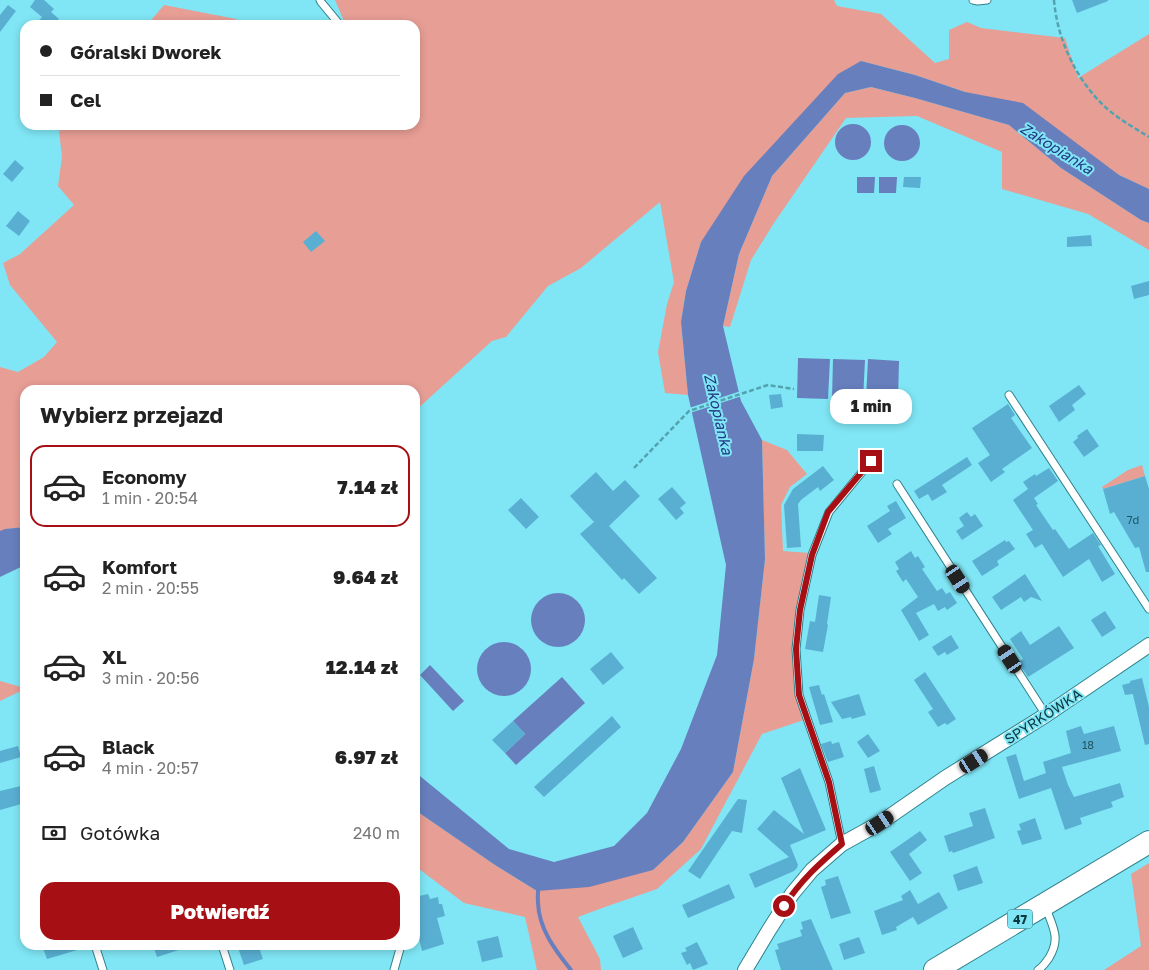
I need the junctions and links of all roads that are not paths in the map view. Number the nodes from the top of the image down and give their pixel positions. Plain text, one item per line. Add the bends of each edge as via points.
1 (320, 0) edge
2 (974, 0) edge
3 (986, 0) edge
4 (336, 20) edge
5 (1008, 395) dead end
6 (871, 461) dead end
7 (896, 484) dead end
8 (1149, 610) edge
9 (1149, 645) edge
10 (1046, 715) junction
11 (1149, 842) edge
12 (842, 844) junction
13 (1045, 904) junction
14 (97, 950) edge
15 (224, 950) edge
16 (400, 950) edge
17 (103, 970) edge
18 (230, 970) edge
19 (394, 970) edge
20 (745, 970) edge
21 (934, 970) edge
22 (1038, 970) edge

1 - 4 lane
2 - 3 lane
5 - 8 lane
6 - 12 lane via 828,512 812,555 800,610 796,649 799,695 829,782
7 - 10 lane
9 - 10 street, SPYRKÓWKA
10 - 12 street, SPYRKÓWKA via 880,823
11 - 13 main road, 47
12 - 20 street, SPYRKÓWKA via 812,870 792,894
13 - 21 main road, 47 via 957,961
13 - 22 lane via 1056,940 1054,950
14 - 17 lane
15 - 18 lane
16 - 19 lane

